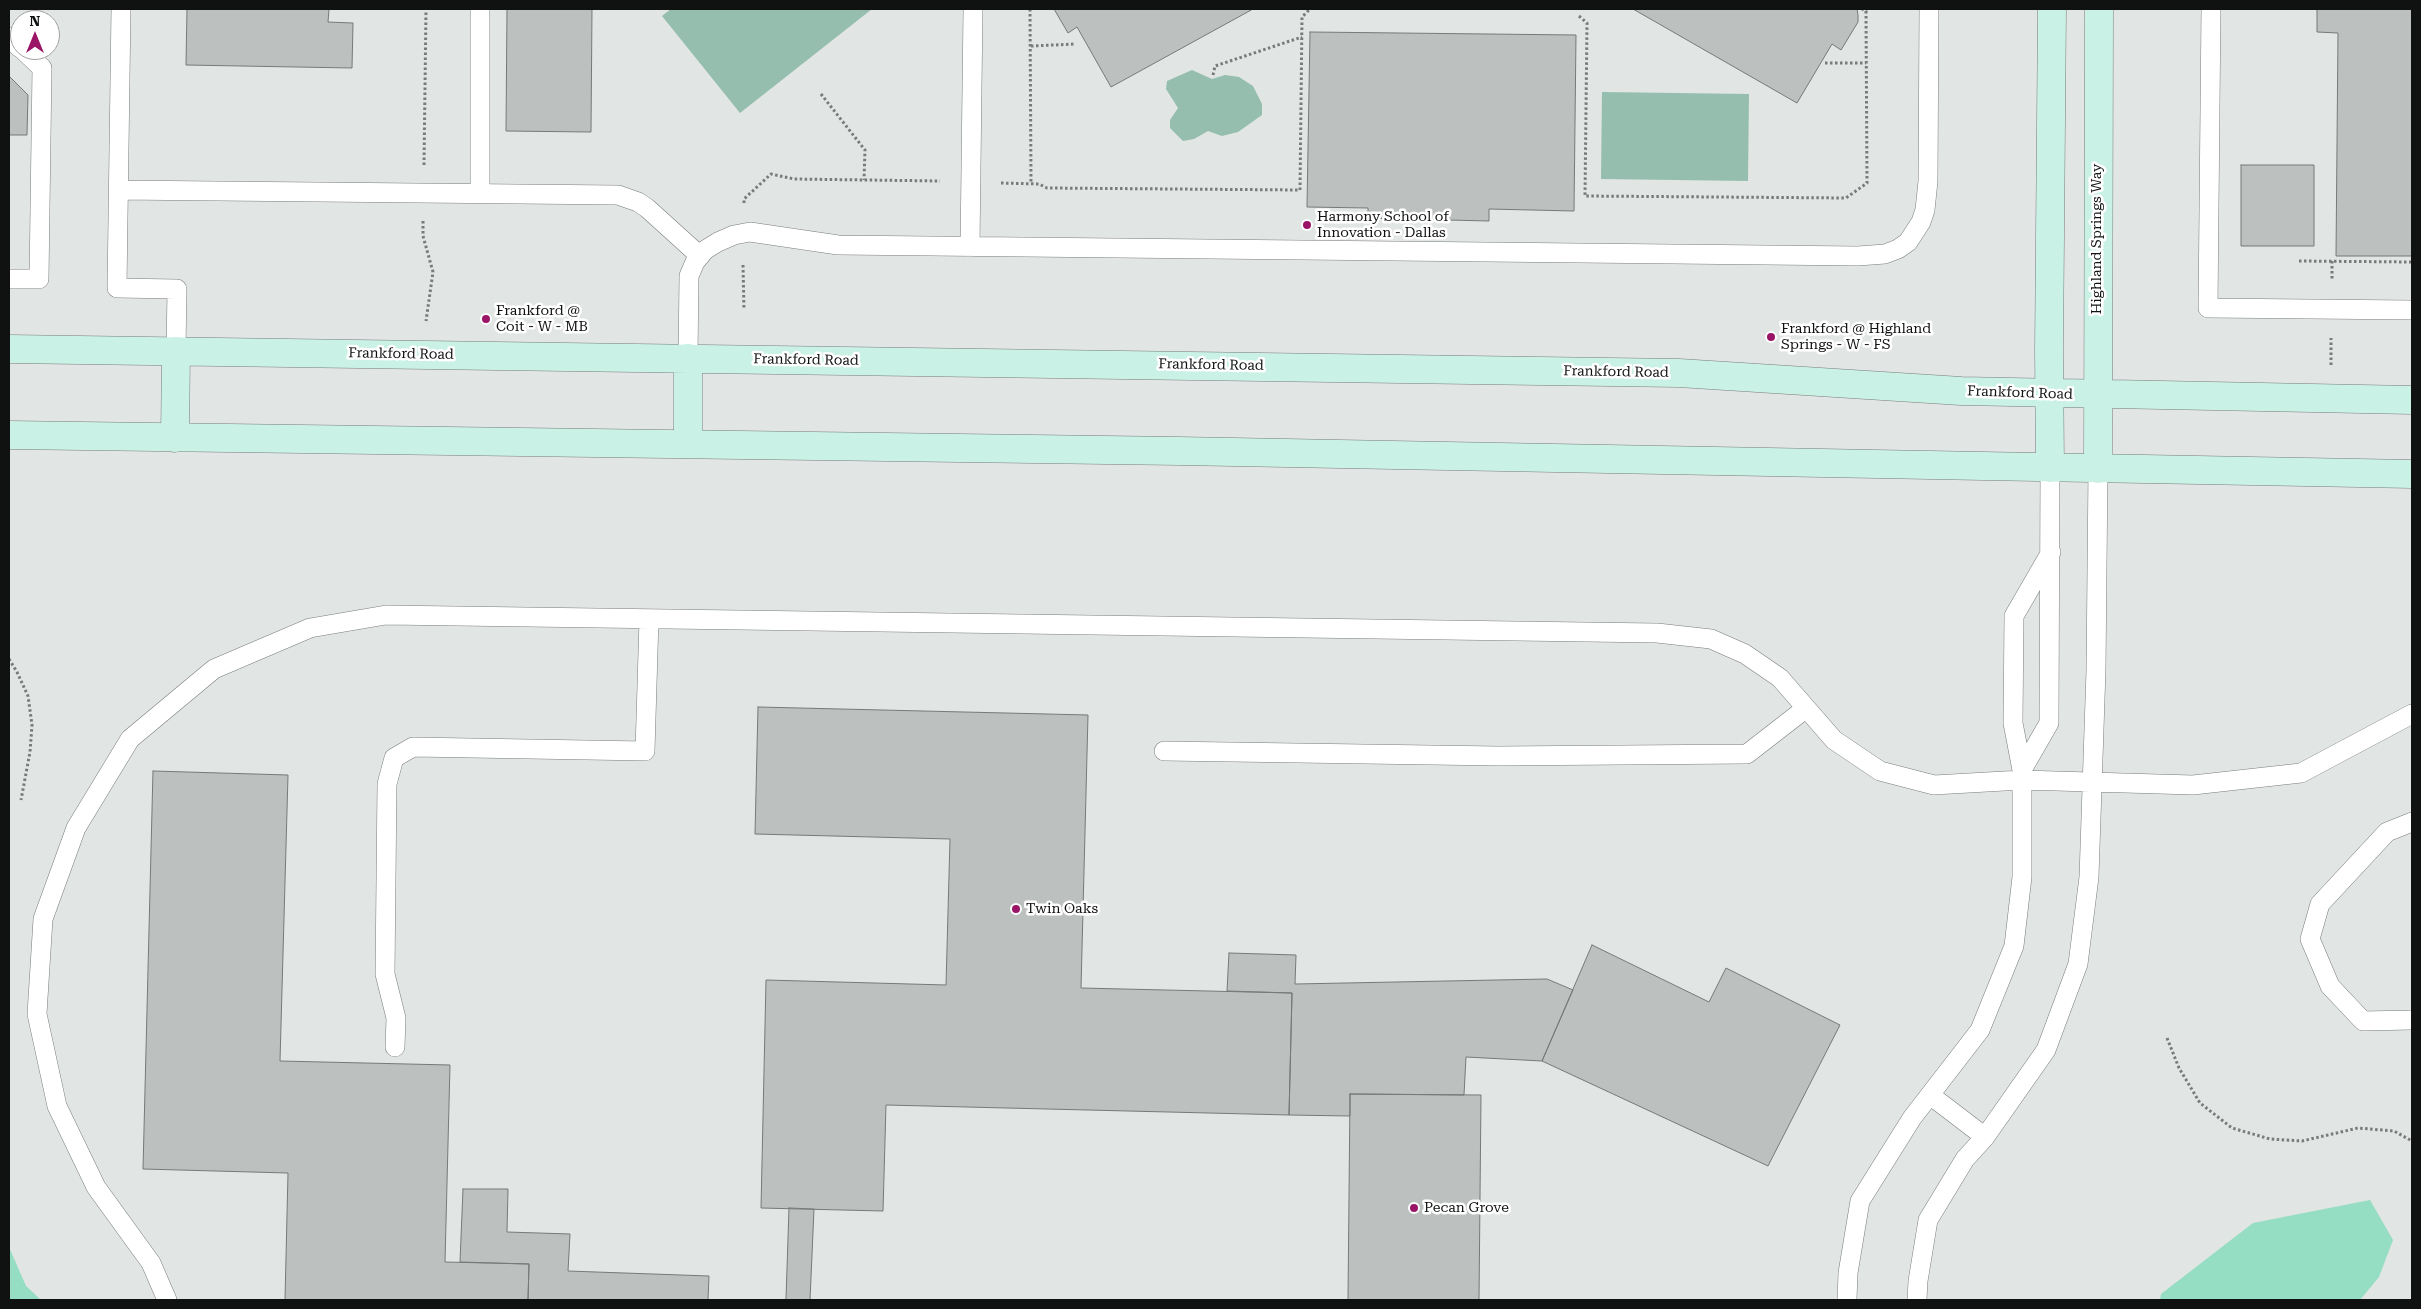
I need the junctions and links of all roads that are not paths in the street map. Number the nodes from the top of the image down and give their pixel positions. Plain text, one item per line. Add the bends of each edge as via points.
1 (121, 9) edge
2 (480, 9) edge
3 (973, 9) edge
4 (1929, 9) edge
5 (2052, 9) edge
6 (2099, 9) edge
7 (2210, 9) edge
8 (33, 60) edge
9 (118, 190) junction
10 (480, 192) junction
11 (970, 247) junction
12 (700, 256) junction
13 (9, 278) edge
14 (2412, 310) edge
15 (9, 349) edge
16 (176, 350) junction
17 (688, 358) junction
18 (2050, 394) junction
19 (2097, 395) junction
20 (2412, 400) edge
21 (9, 435) edge
22 (175, 438) junction
23 (688, 444) junction
24 (2050, 468) junction
25 (2098, 469) junction
26 (2412, 474) edge
27 (2051, 552) junction
28 (649, 619) junction
29 (1805, 709) junction
30 (2412, 714) edge
31 (1164, 751) dead end
32 (2022, 775) junction
33 (2092, 781) junction
34 (2412, 822) edge
35 (2412, 1020) edge
36 (395, 1047) dead end
37 (1930, 1095) junction
38 (1985, 1137) junction
39 (167, 1300) edge
40 (1848, 1300) edge
41 (1917, 1300) edge

1 - 9 lane
2 - 10 lane
3 - 11 lane
4 - 11 lane via 1925,210 1908,242 1884,254
5 - 18 main road
6 - 19 main road, Highland Springs Way
7 - 14 lane via 2208,308
8 - 13 lane via 42,68 39,279
9 - 10 lane
9 - 16 lane via 117,288 177,289
10 - 12 lane via 618,195 647,208
11 - 12 lane via 838,245 750,232 734,234
12 - 17 lane via 689,276
15 - 16 main road, Frankford Road
16 - 17 main road, Frankford Road
16 - 22 main road
17 - 18 main road, Frankford Road via 1670,372 1952,391
17 - 23 main road
18 - 19 main road, Frankford Road
18 - 24 main road
19 - 20 main road, Frankford Road
19 - 25 main road, Highland Springs Way
21 - 22 main road
22 - 23 main road
23 - 24 main road
24 - 25 main road
24 - 27 lane
25 - 26 main road
25 - 33 lane
27 - 32 lane via 2049,723
27 - 32 lane via 2014,616 2013,723
28 - 29 lane via 1657,633 1711,639 1745,654 1780,678
28 - 36 lane via 645,751 413,747 394,758 386,784 385,974 396,1018
28 - 39 lane via 386,615 310,628 214,669 130,739 76,828 43,919 37,1014 58,1106 96,1187 151,1264
29 - 31 lane via 1747,754 1498,756
29 - 32 lane via 1834,740 1880,771 1934,785
30 - 33 lane via 2301,773 2193,785
32 - 33 lane
32 - 37 lane via 2022,877 2014,946 1980,1030
33 - 38 lane via 2089,877 2078,964 2046,1050
34 - 35 lane via 2387,832 2320,904 2310,939 2330,986 2363,1021
37 - 38 lane
37 - 40 lane via 1860,1201 1848,1273
38 - 41 lane via 1965,1160 1928,1220

